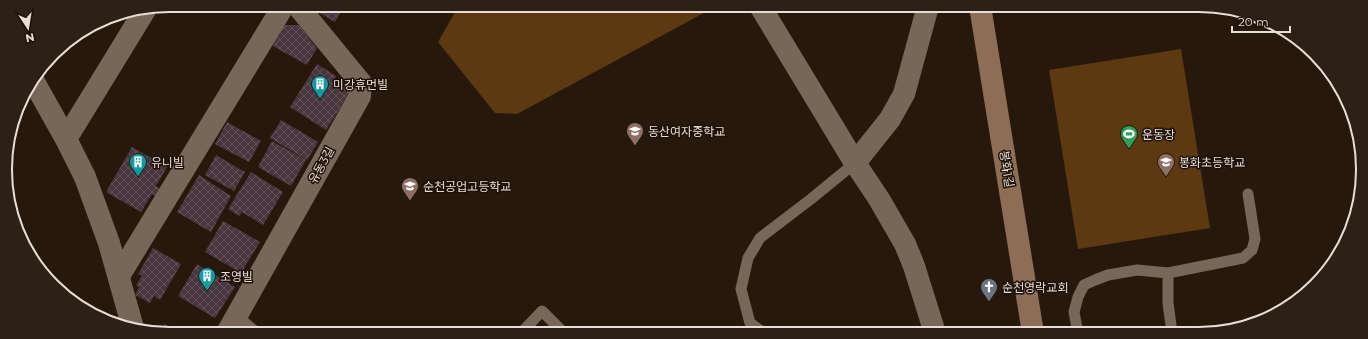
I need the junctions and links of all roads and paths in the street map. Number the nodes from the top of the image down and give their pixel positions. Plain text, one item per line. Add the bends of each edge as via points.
1 (280, 12) edge
2 (302, 12) edge
3 (764, 12) edge
4 (926, 12) edge
5 (981, 12) edge
6 (142, 14) edge
7 (36, 86) edge
8 (66, 139) junction
9 (856, 163) junction
10 (1248, 194) dead end
11 (1168, 273) junction
12 (119, 276) junction
13 (132, 323) edge
14 (232, 324) edge
15 (527, 327) edge
16 (558, 327) edge
17 (756, 327) edge
18 (933, 327) edge
19 (1032, 327) edge
20 (1077, 327) edge
21 (1171, 327) edge

1 - 12 street
2 - 14 street, 유동3길 via 361,83 360,96
3 - 9 street
4 - 9 street via 904,94 890,119
5 - 19 street, 봉화1길
6 - 8 street
7 - 8 street
8 - 12 street via 85,177
9 - 17 lane via 760,238 748,258 741,289 750,323
9 - 18 street via 905,244
10 - 11 lane via 1255,239 1252,250 1243,258
11 - 20 lane via 1137,270 1108,275 1084,285 1074,312
11 - 21 lane
12 - 13 street
15 - 16 lane via 542,311

